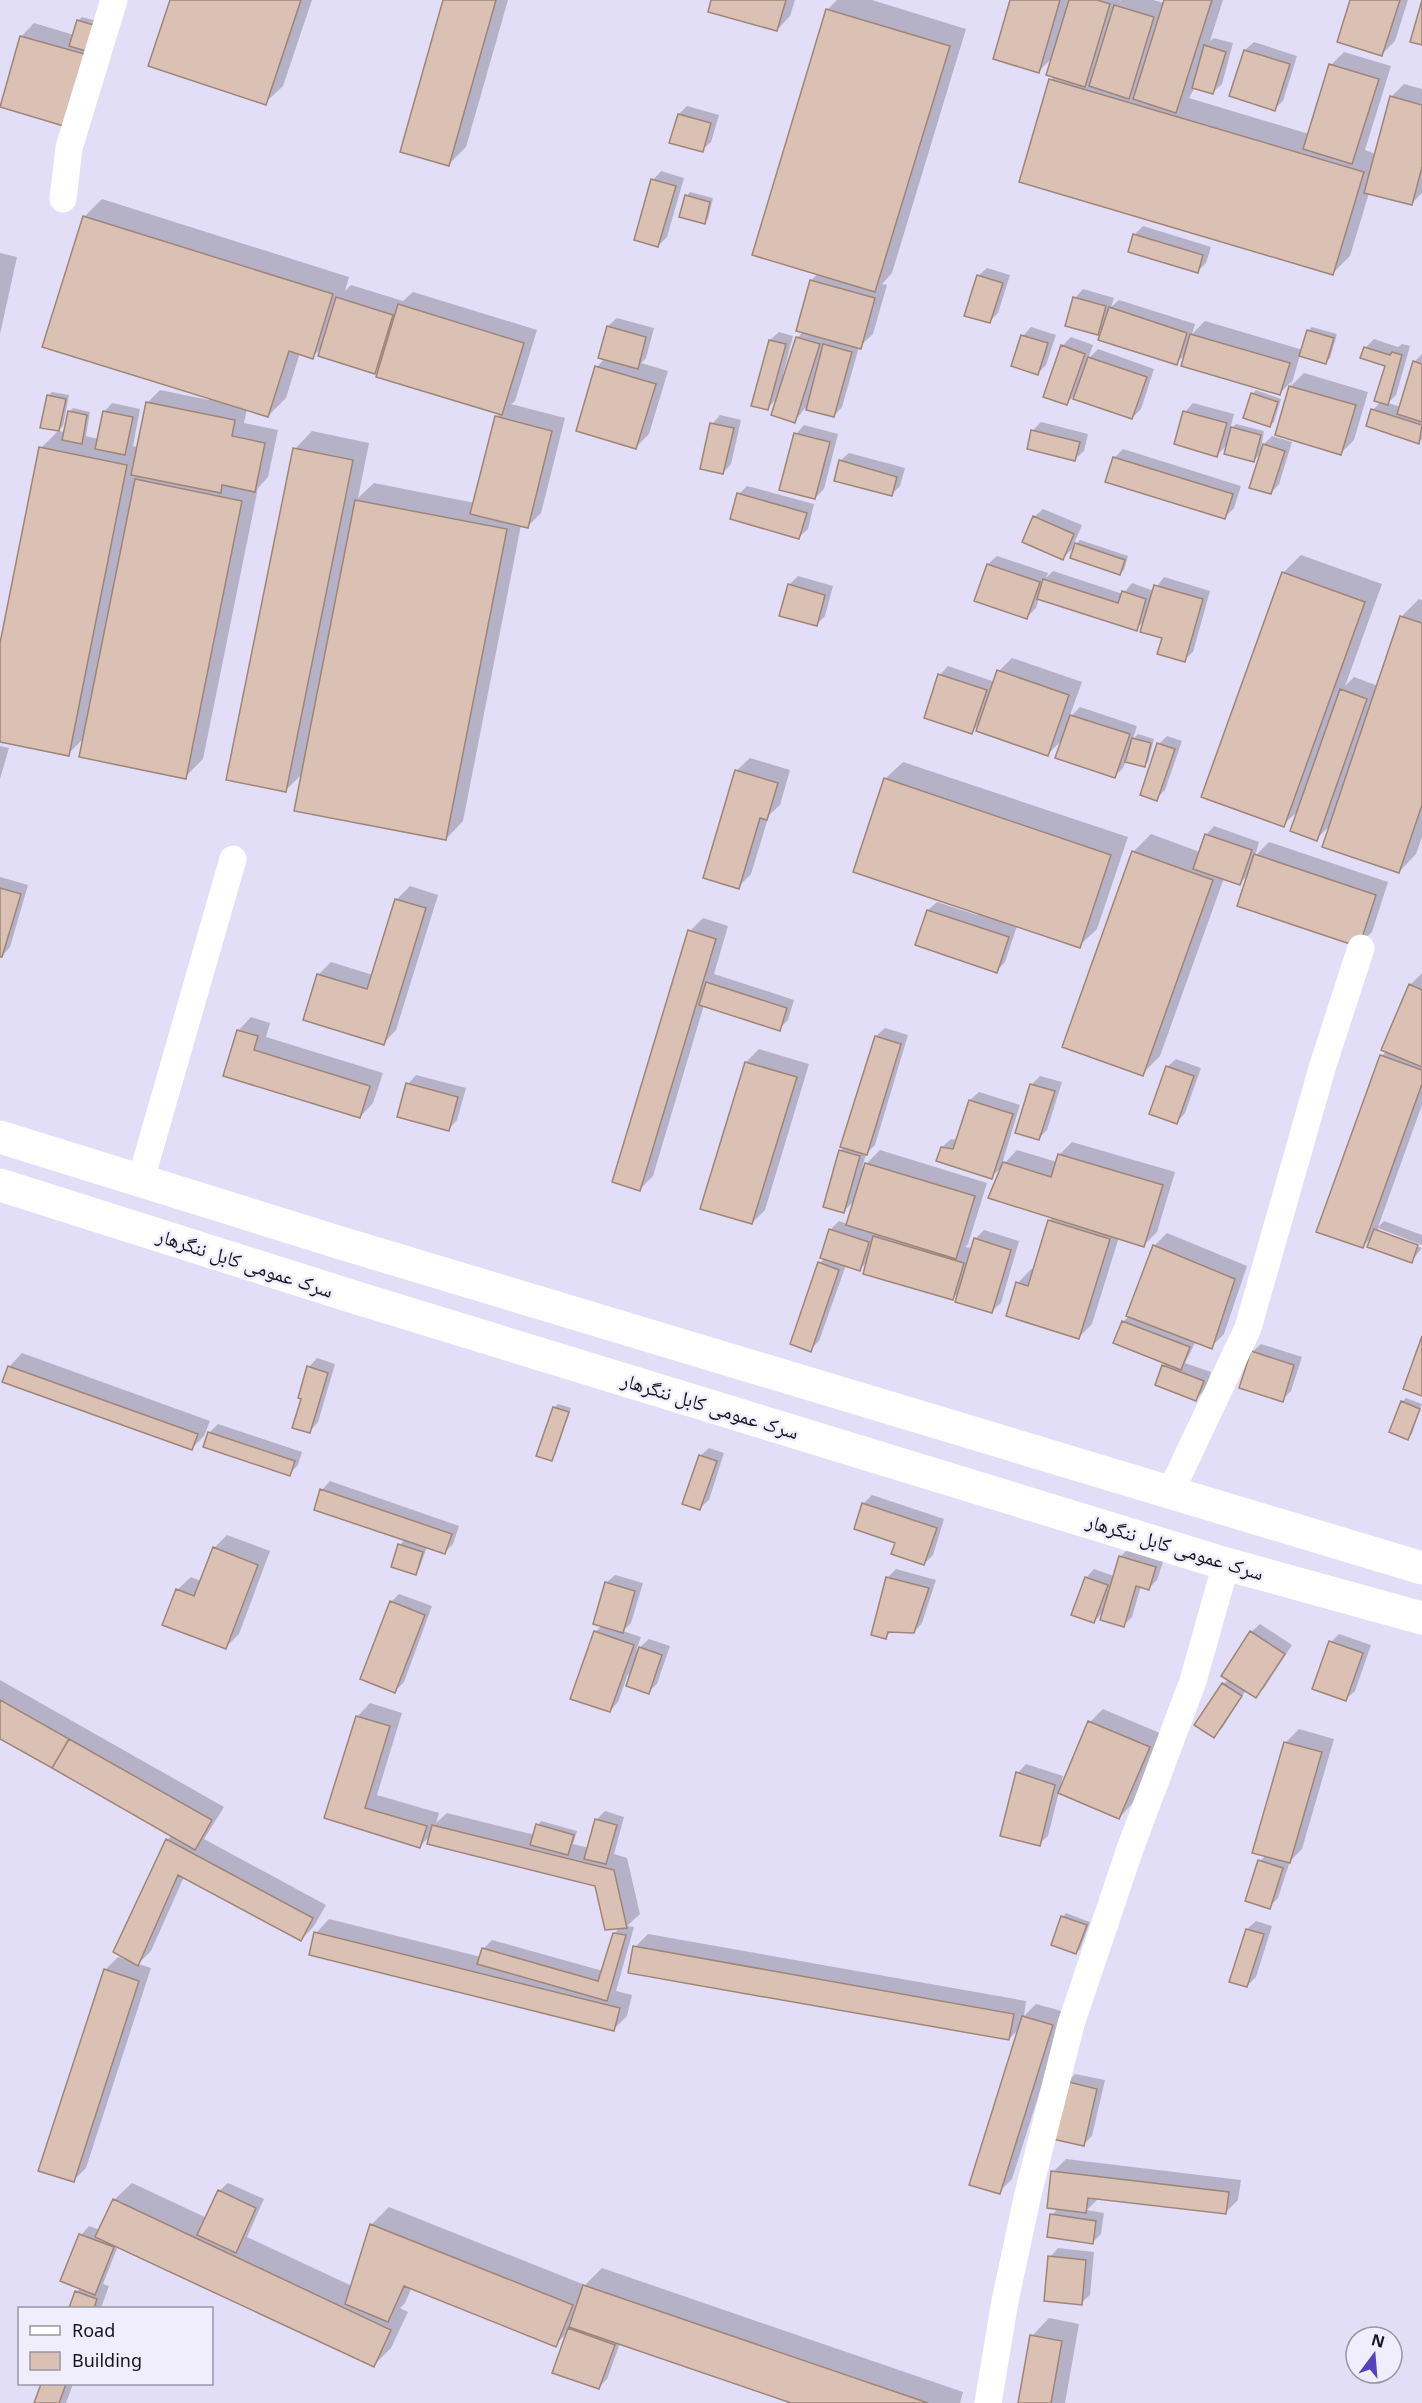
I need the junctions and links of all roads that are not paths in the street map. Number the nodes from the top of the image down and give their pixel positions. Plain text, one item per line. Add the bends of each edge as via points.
1 (114, 0) edge
2 (63, 199) dead end
3 (233, 859) dead end
4 (1361, 948) dead end
5 (0, 1137) edge
6 (141, 1179) junction
7 (0, 1185) edge
8 (551, 1305) junction
9 (538, 1353) junction
10 (1171, 1491) junction
11 (1226, 1564) junction
12 (1422, 1568) edge
13 (1422, 1618) edge
14 (988, 2403) edge

1 - 2 street via 69,148
3 - 6 street
4 - 10 street via 1323,1065 1248,1328
5 - 6 highway
6 - 8 highway
7 - 9 highway, سرک عمومی کابل ننگرهار
8 - 9 highway
8 - 10 highway
9 - 11 highway, سرک عمومی کابل ننگرهار
10 - 12 highway
11 - 13 highway, سرک عمومی کابل ننگرهار
11 - 14 street via 1193,1681 1130,1849 1071,2024 1023,2216

